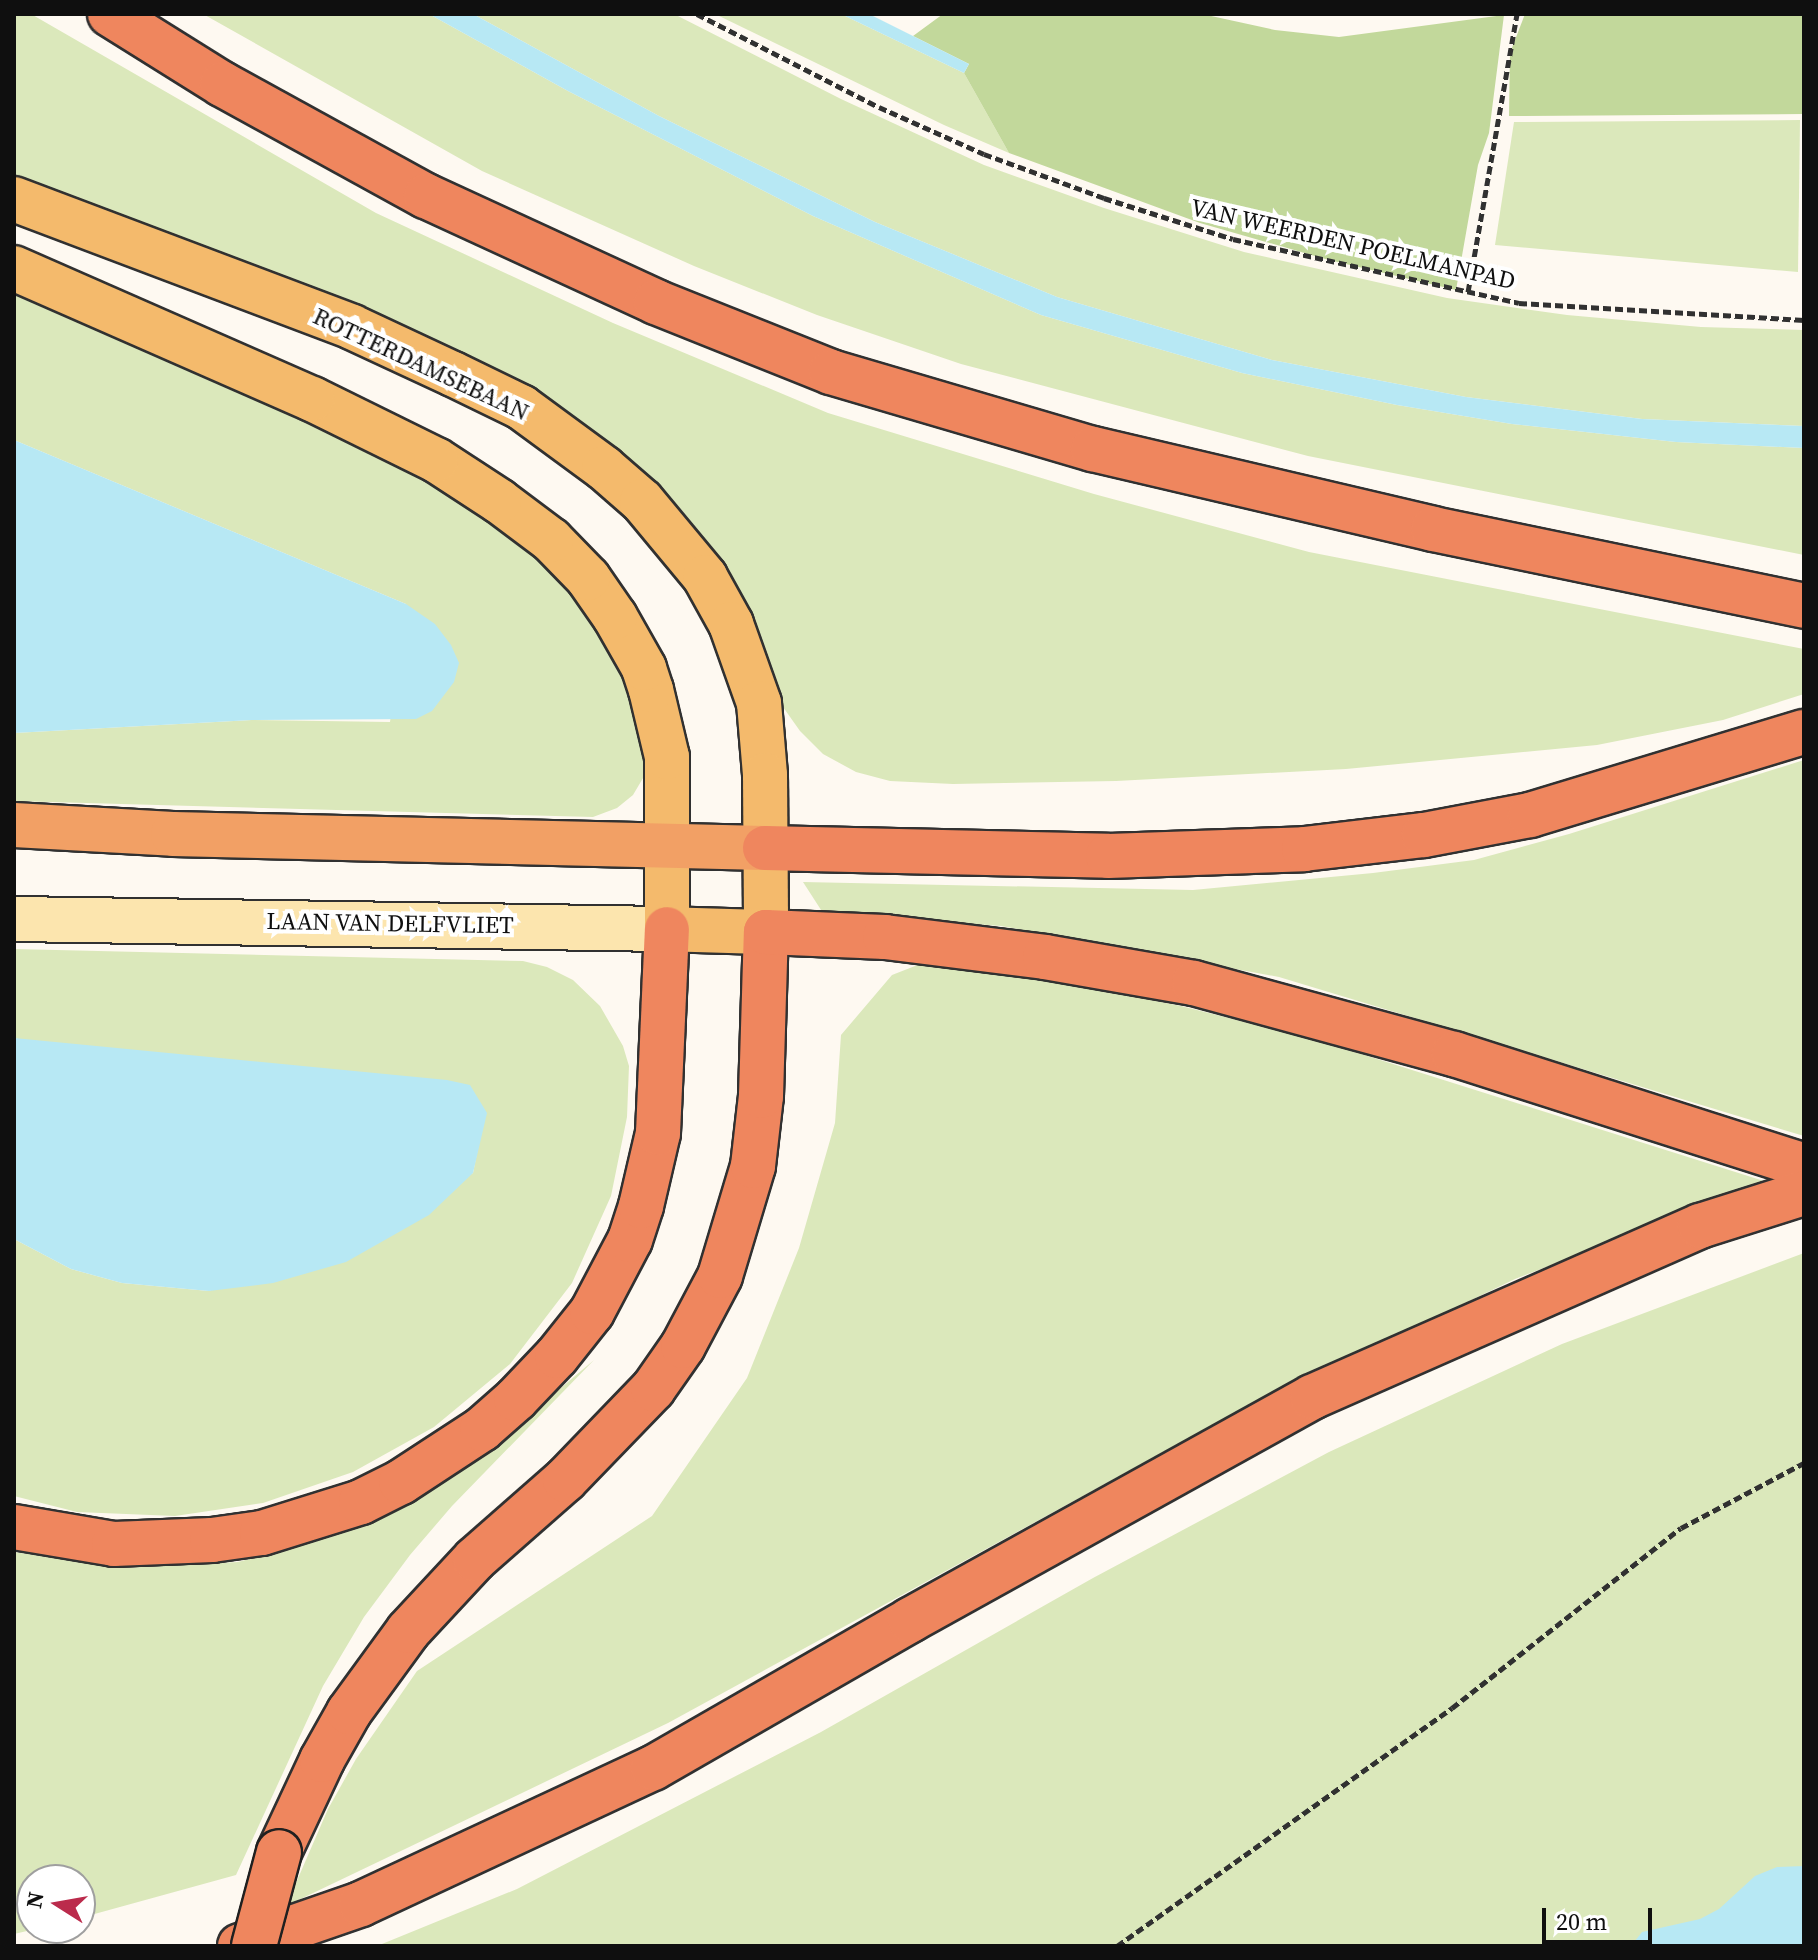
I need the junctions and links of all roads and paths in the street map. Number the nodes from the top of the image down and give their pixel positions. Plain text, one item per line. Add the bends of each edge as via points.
1 (110, 14) edge
2 (697, 14) edge
3 (1517, 14) edge
4 (14, 199) edge
5 (14, 268) edge
6 (1468, 292) junction
7 (1804, 320) edge
8 (1804, 606) edge
9 (1799, 734) edge
10 (14, 825) edge
11 (666, 844) junction
12 (765, 848) junction
13 (14, 919) edge
14 (667, 929) junction
15 (766, 932) junction
16 (1804, 1166) edge
17 (1804, 1193) edge
18 (1804, 1463) edge
19 (14, 1527) edge
20 (240, 1946) edge
21 (254, 1946) edge
22 (1117, 1946) edge

1 - 8 highway via 222,84 426,196 656,302 831,372 1093,449 1433,529
2 - 6 path, VAN WEERDEN POELMANPAD via 879,107 984,154 1104,198 1233,239
3 - 6 path
4 - 12 main road, ROTTERDAMSEBAAN via 352,327 521,407 604,468 673,535 731,624 759,703
5 - 11 main road via 312,399 436,460 551,540 588,578 644,668 667,757
6 - 7 path, VAN WEERDEN POELMANPAD via 1519,303
9 - 12 highway via 1530,815 1319,847 1108,856
10 - 11 highway via 173,834
11 - 12 highway
11 - 14 main road
12 - 15 main road, ROTTERDAMSEBAAN
13 - 14 main road, LAAN VAN DELFVLIET
14 - 15 main road, LAAN VAN DELFVLIET
14 - 19 highway via 658,1133 634,1229 592,1312 516,1399 482,1429 401,1482 361,1502 262,1533 114,1544
15 - 16 highway via 885,937 1194,983 1454,1054
15 - 21 highway, bridge via 761,1096 753,1166 720,1276 653,1389 565,1480 475,1559 408,1631 328,1748 279,1852
17 - 20 highway via 1700,1226 1312,1397 653,1768 361,1904
18 - 22 path via 1681,1528 1452,1708

